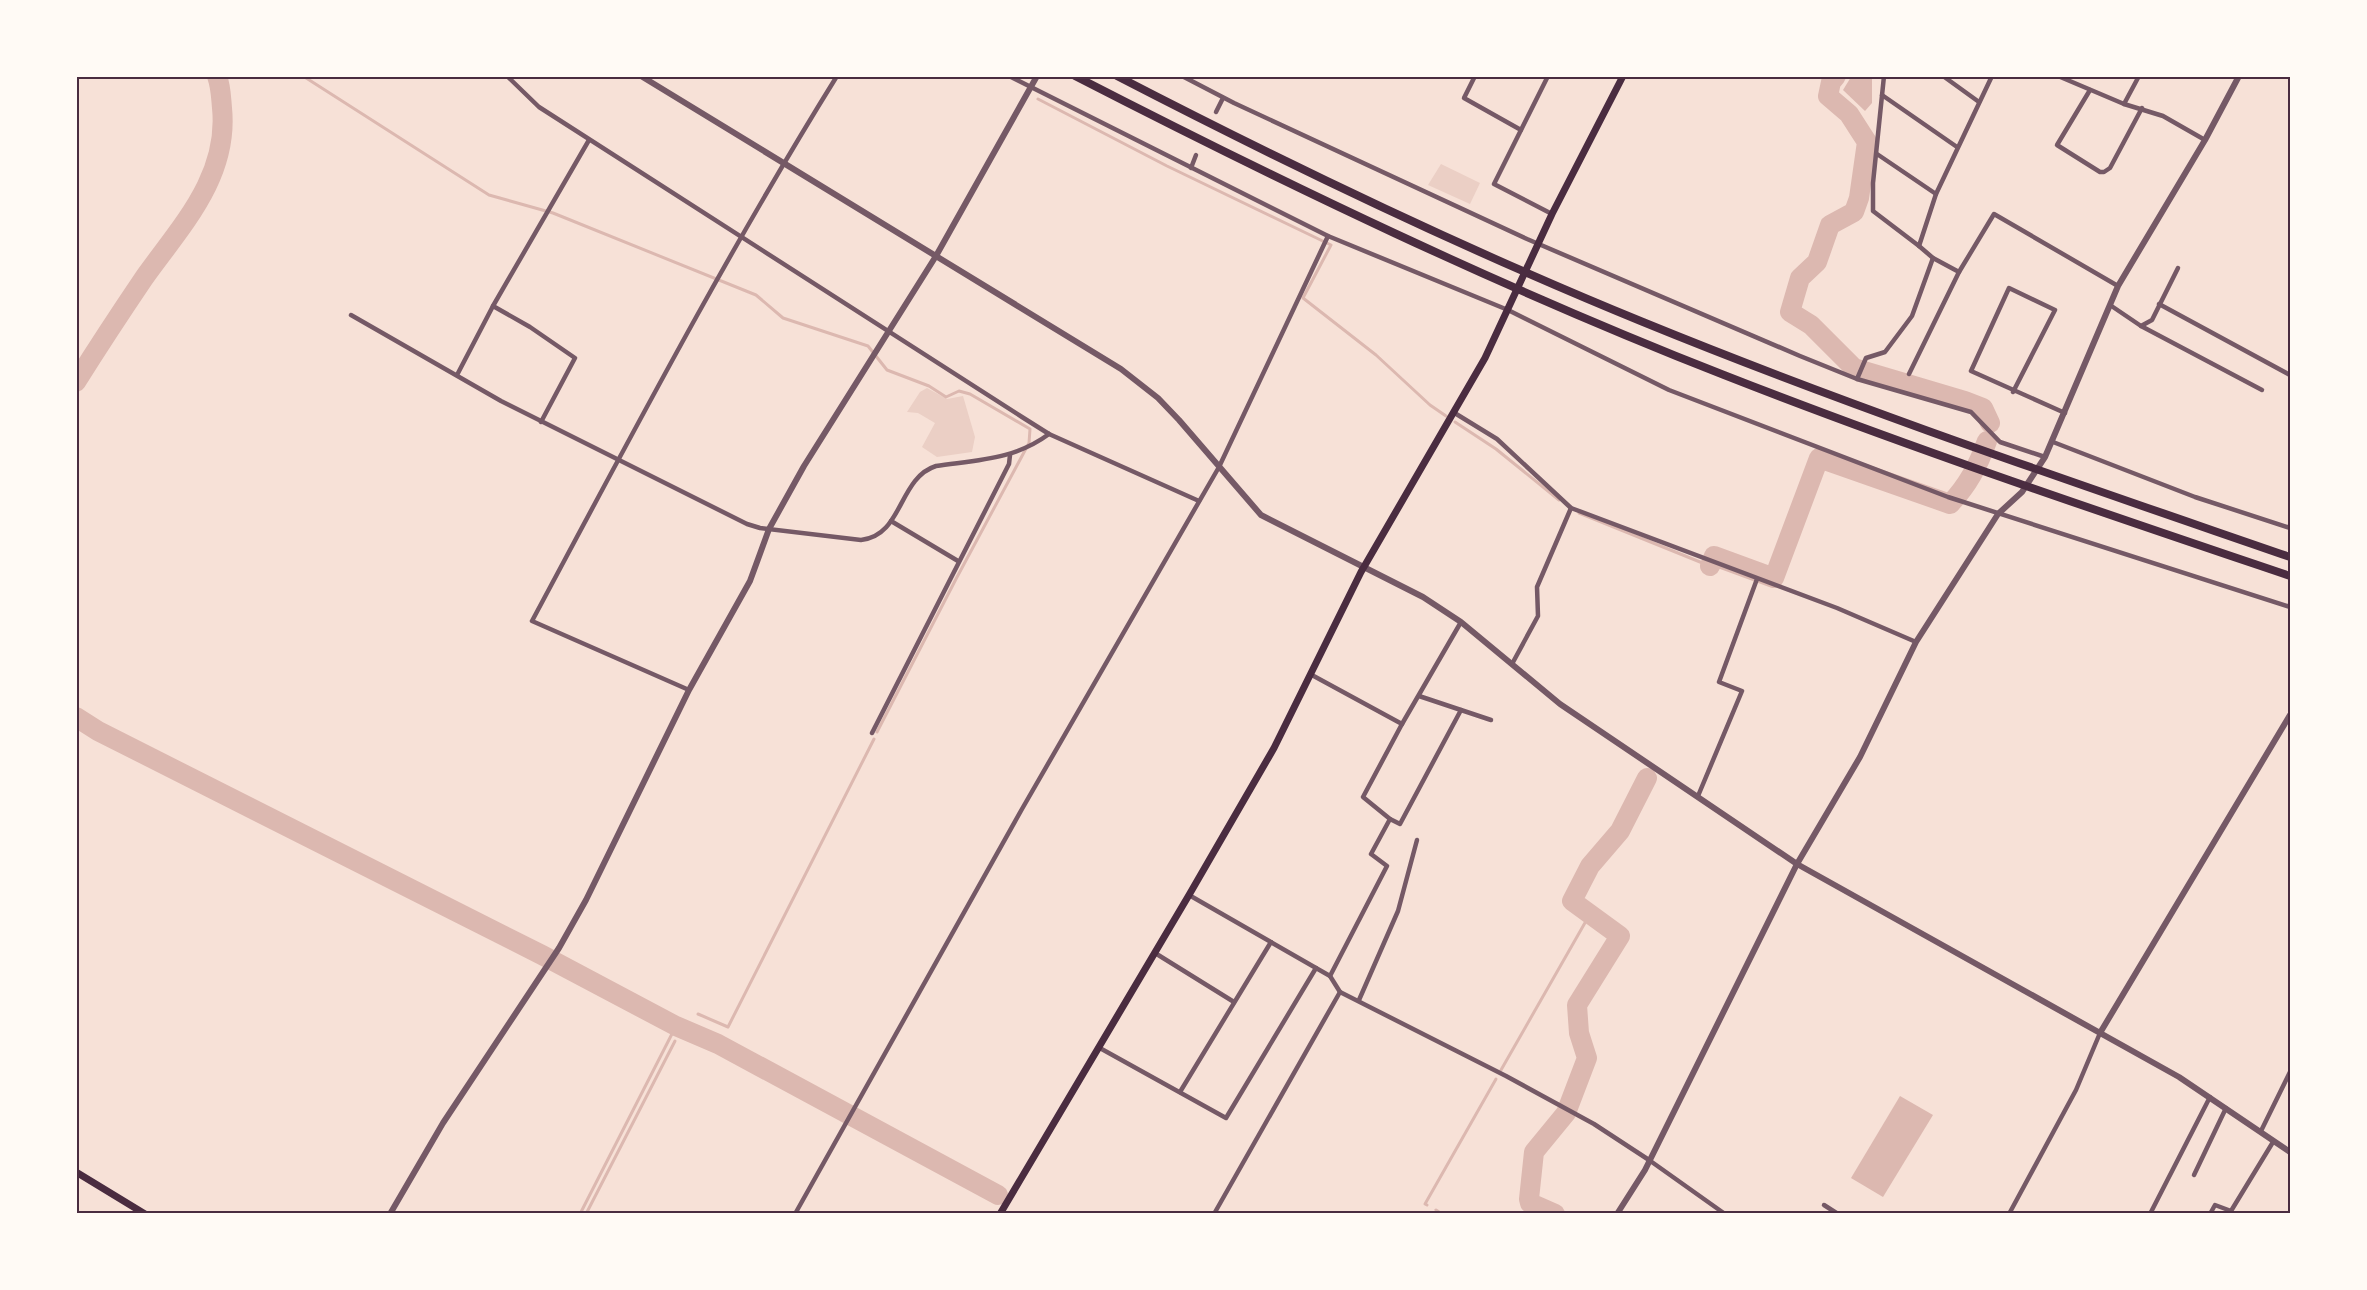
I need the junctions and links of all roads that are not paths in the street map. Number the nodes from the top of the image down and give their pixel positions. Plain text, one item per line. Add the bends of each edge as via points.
1 (507, 76) edge
2 (641, 76) edge
3 (837, 76) edge
4 (1010, 76) edge
5 (1037, 76) edge
6 (1075, 76) edge
7 (1117, 76) edge
8 (1182, 76) edge
9 (1475, 76) edge
10 (1548, 76) edge
11 (1623, 76) edge
12 (1884, 76) edge
13 (1943, 76) edge
14 (1992, 76) edge
15 (2058, 76) edge
16 (2139, 76) edge
17 (2239, 76) edge
18 (1031, 88) junction
19 (2090, 90) junction
20 (1882, 95) junction
21 (1223, 98) junction
22 (1979, 102) junction
23 (2124, 104) junction
24 (2142, 108) junction
25 (1216, 112) dead end
26 (1521, 130) junction
27 (589, 140) junction
28 (2205, 140) junction
29 (1957, 147) junction
30 (1877, 154) junction
31 (1196, 155) dead end
32 (782, 164) junction
33 (1191, 168) junction
34 (1936, 195) junction
35 (1552, 214) junction
36 (1328, 236) junction
37 (742, 238) junction
38 (1538, 244) junction
39 (1919, 246) junction
40 (936, 256) junction
41 (1934, 258) junction
42 (2178, 268) dead end
43 (1959, 272) junction
44 (2118, 286) junction
45 (2159, 304) junction
46 (2110, 305) junction
47 (493, 306) junction
48 (1508, 310) junction
49 (351, 315) dead end
50 (2141, 326) junction
51 (888, 333) junction
52 (1909, 374) dead end
53 (457, 375) junction
54 (2290, 375) edge
55 (1858, 377) junction
56 (2262, 390) dead end
57 (2013, 392) junction
58 (1454, 412) junction
59 (2065, 413) junction
60 (541, 422) junction
61 (1049, 434) junction
62 (2053, 442) junction
63 (1010, 455) junction
64 (2045, 457) junction
65 (619, 459) junction
66 (1219, 467) junction
67 (1199, 501) junction
68 (1571, 508) junction
69 (1998, 514) junction
70 (891, 521) junction
71 (2290, 528) edge
72 (769, 530) junction
73 (2290, 557) edge
74 (958, 561) junction
75 (1364, 568) junction
76 (2290, 576) edge
77 (1757, 579) junction
78 (2290, 607) edge
79 (1461, 622) junction
80 (1916, 642) junction
81 (1512, 664) junction
82 (1310, 674) junction
83 (689, 690) junction
84 (1419, 696) junction
85 (1461, 711) junction
86 (2290, 715) edge
87 (1491, 720) dead end
88 (1402, 724) junction
89 (872, 733) dead end
90 (1698, 796) junction
91 (1390, 819) junction
92 (1417, 840) dead end
93 (1797, 864) junction
94 (1189, 895) junction
95 (1271, 942) junction
96 (1155, 952) junction
97 (1316, 968) junction
98 (1330, 976) junction
99 (1340, 992) junction
100 (1359, 1000) junction
101 (1234, 1002) junction
102 (2100, 1033) junction
103 (1098, 1047) junction
104 (2290, 1072) edge
105 (1180, 1092) junction
106 (2211, 1097) junction
107 (2226, 1108) junction
108 (2261, 1131) junction
109 (2273, 1142) junction
110 (2290, 1152) edge
111 (1649, 1160) junction
112 (76, 1172) edge
113 (2194, 1175) dead end
114 (1824, 1205) dead end
115 (2010, 1212) edge
116 (145, 1214) edge
117 (390, 1214) edge
118 (795, 1214) edge
119 (1000, 1214) edge
120 (1214, 1214) edge
121 (1617, 1214) edge
122 (1725, 1214) edge
123 (1838, 1214) edge
124 (2017, 1214) edge
125 (2150, 1214) edge
126 (2210, 1214) edge

1 - 27 street via 539,107
2 - 32 street
3 - 32 street
4 - 18 street
5 - 18 street
6 - 76 highway via 1314,196 1477,272 1723,375 1966,465
7 - 73 highway via 1332,183 1568,290 1805,386
8 - 21 street
9 - 26 street via 1464,98
10 - 26 street
11 - 35 main road
12 - 20 street
13 - 22 street
14 - 22 street
15 - 19 street
16 - 23 street
17 - 28 street
18 - 33 street
18 - 40 street
19 - 23 street
19 - 24 street via 2057,145 2097,171 2110,168
20 - 29 street
20 - 30 street
21 - 25 street
21 - 38 street
22 - 29 street
23 - 24 street
24 - 28 street
26 - 35 street via 1494,184
27 - 37 street
27 - 47 street
28 - 44 street
29 - 34 street
30 - 34 street
30 - 39 street via 1873,212
31 - 33 street
32 - 37 street
32 - 40 street
33 - 36 street
34 - 39 street
35 - 38 main road
36 - 48 street
36 - 66 street
37 - 51 street
37 - 65 street
38 - 48 main road
38 - 55 street
39 - 41 street
40 - 51 street
40 - 66 street via 1130,375 1168,409
41 - 43 street
41 - 55 street via 1912,316 1885,351 1866,358
42 - 45 street
43 - 44 street via 1994,214
43 - 52 street
44 - 46 street
45 - 50 street via 2151,320
45 - 54 street
46 - 50 street
46 - 59 street
47 - 53 street
47 - 60 street via 575,358
48 - 58 main road
48 - 69 street via 1669,390
49 - 53 street
50 - 56 street
51 - 61 street
51 - 72 street via 804,466
53 - 60 street
55 - 64 street via 1971,412 2000,442
57 - 57 street via 1971,371 2009,288 2055,310
57 - 59 street
58 - 68 street via 1497,439
58 - 75 main road
59 - 62 street
60 - 65 street
61 - 63 street
61 - 67 street
62 - 64 street
62 - 71 street via 2195,497
63 - 70 street via 926,470 914,481
63 - 74 street via 1009,464
64 - 69 street via 2022,492
65 - 72 street via 747,524
65 - 83 street via 532,621
66 - 67 street
66 - 75 street via 1261,515
67 - 118 street
68 - 77 street
68 - 81 street via 1537,587 1538,616
69 - 78 street
69 - 80 street
70 - 72 street via 879,535 861,540
70 - 74 street
72 - 83 street via 750,581
74 - 89 street
75 - 79 street via 1423,597
75 - 82 main road
77 - 80 street
77 - 90 street via 1719,682 1742,691
79 - 81 street
79 - 84 street
80 - 93 street via 1860,757
81 - 90 street via 1560,704
82 - 88 street
82 - 94 main road via 1274,748
83 - 117 street via 586,900 547,967 443,1123
84 - 85 street
84 - 88 street
85 - 87 street
85 - 91 street via 1400,824
86 - 102 street
88 - 91 street via 1363,797
90 - 93 street
91 - 98 street via 1371,855 1387,866
92 - 100 street via 1398,911
93 - 102 street
93 - 111 street
94 - 95 street
94 - 96 main road
95 - 97 street
95 - 101 street
96 - 101 street
96 - 103 main road
97 - 98 street
97 - 105 street via 1227,1118
98 - 99 street
99 - 100 street
99 - 120 street
100 - 111 street via 1568,1110
101 - 105 street
102 - 106 street
102 - 115 street via 2076,1090
103 - 105 street
103 - 119 main road
104 - 108 street
106 - 107 street
106 - 125 street
107 - 108 street
107 - 113 street
108 - 109 street
109 - 110 street
109 - 126 street via 2231,1211 2215,1205
111 - 121 street
111 - 122 street
112 - 116 main road
114 - 123 street
115 - 124 street

